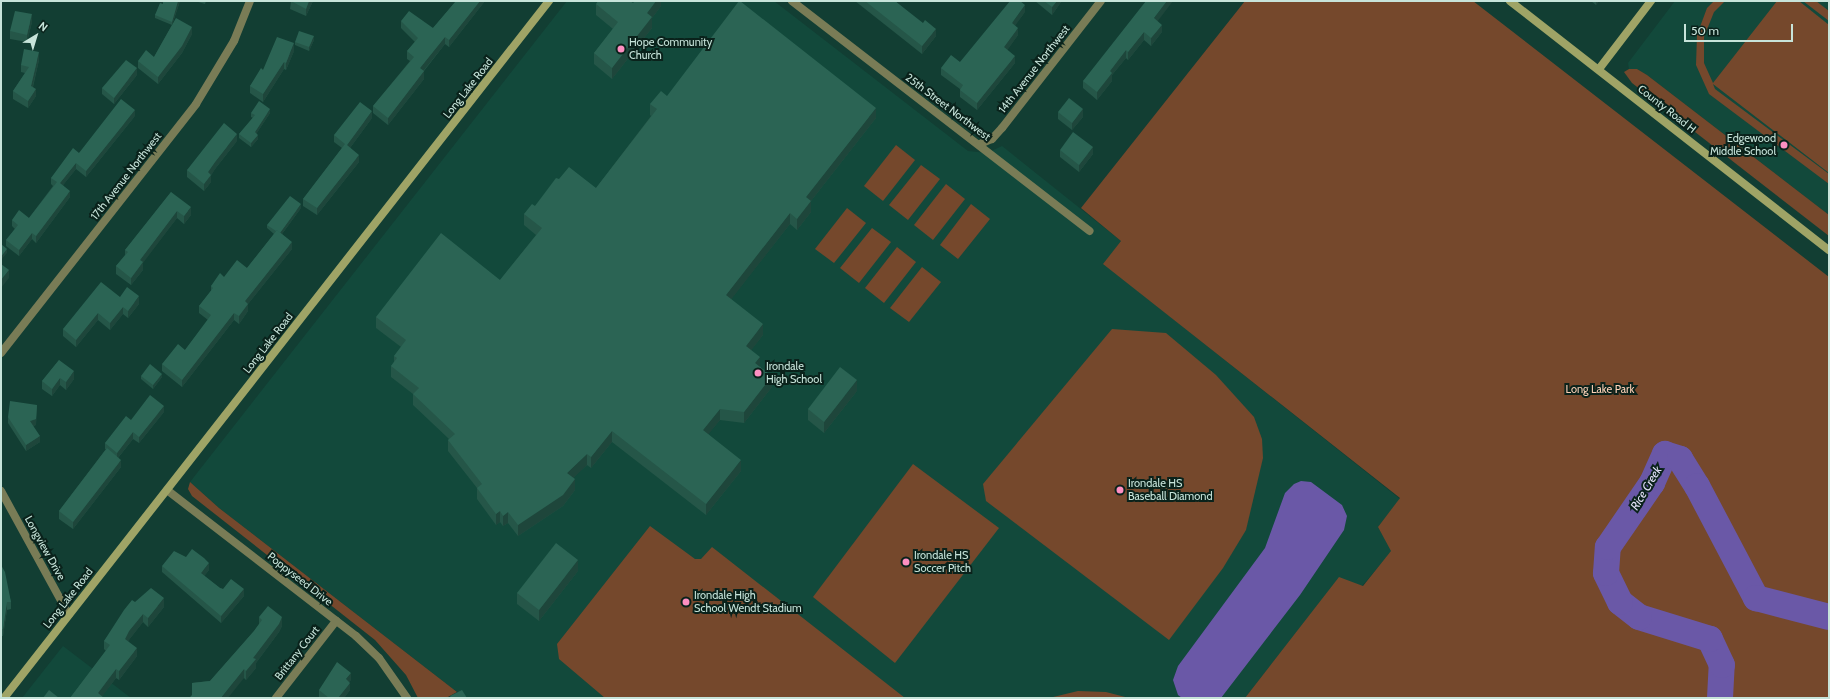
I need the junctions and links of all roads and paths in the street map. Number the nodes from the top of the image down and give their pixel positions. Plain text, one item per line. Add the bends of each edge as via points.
1 (250, 1) edge
2 (549, 1) edge
3 (792, 1) edge
4 (1101, 1) edge
5 (1510, 1) edge
6 (1651, 1) edge
7 (1599, 69) junction
8 (980, 144) junction
9 (1090, 231) dead end
10 (1829, 250) edge
11 (1, 353) edge
12 (166, 490) junction
13 (1, 491) edge
14 (69, 615) junction
15 (336, 622) junction
16 (4, 698) edge
17 (276, 698) edge
18 (407, 698) edge

1 - 11 street, 17th Avenue Northwest via 234,41 196,104
2 - 12 street, Long Lake Road
3 - 8 street, 25th Street Northwest via 968,139
4 - 8 street, 14th Avenue Northwest via 1002,128 992,139
5 - 7 street, County Road H
6 - 7 street
7 - 10 street, County Road H
8 - 9 street, 25th Street Northwest
12 - 14 street, Long Lake Road
12 - 15 street, Poppyseed Drive
13 - 14 street, Longview Drive
14 - 16 street, Long Lake Road
15 - 17 street, Brittany Court
15 - 18 street, Poppyseed Drive via 379,658

